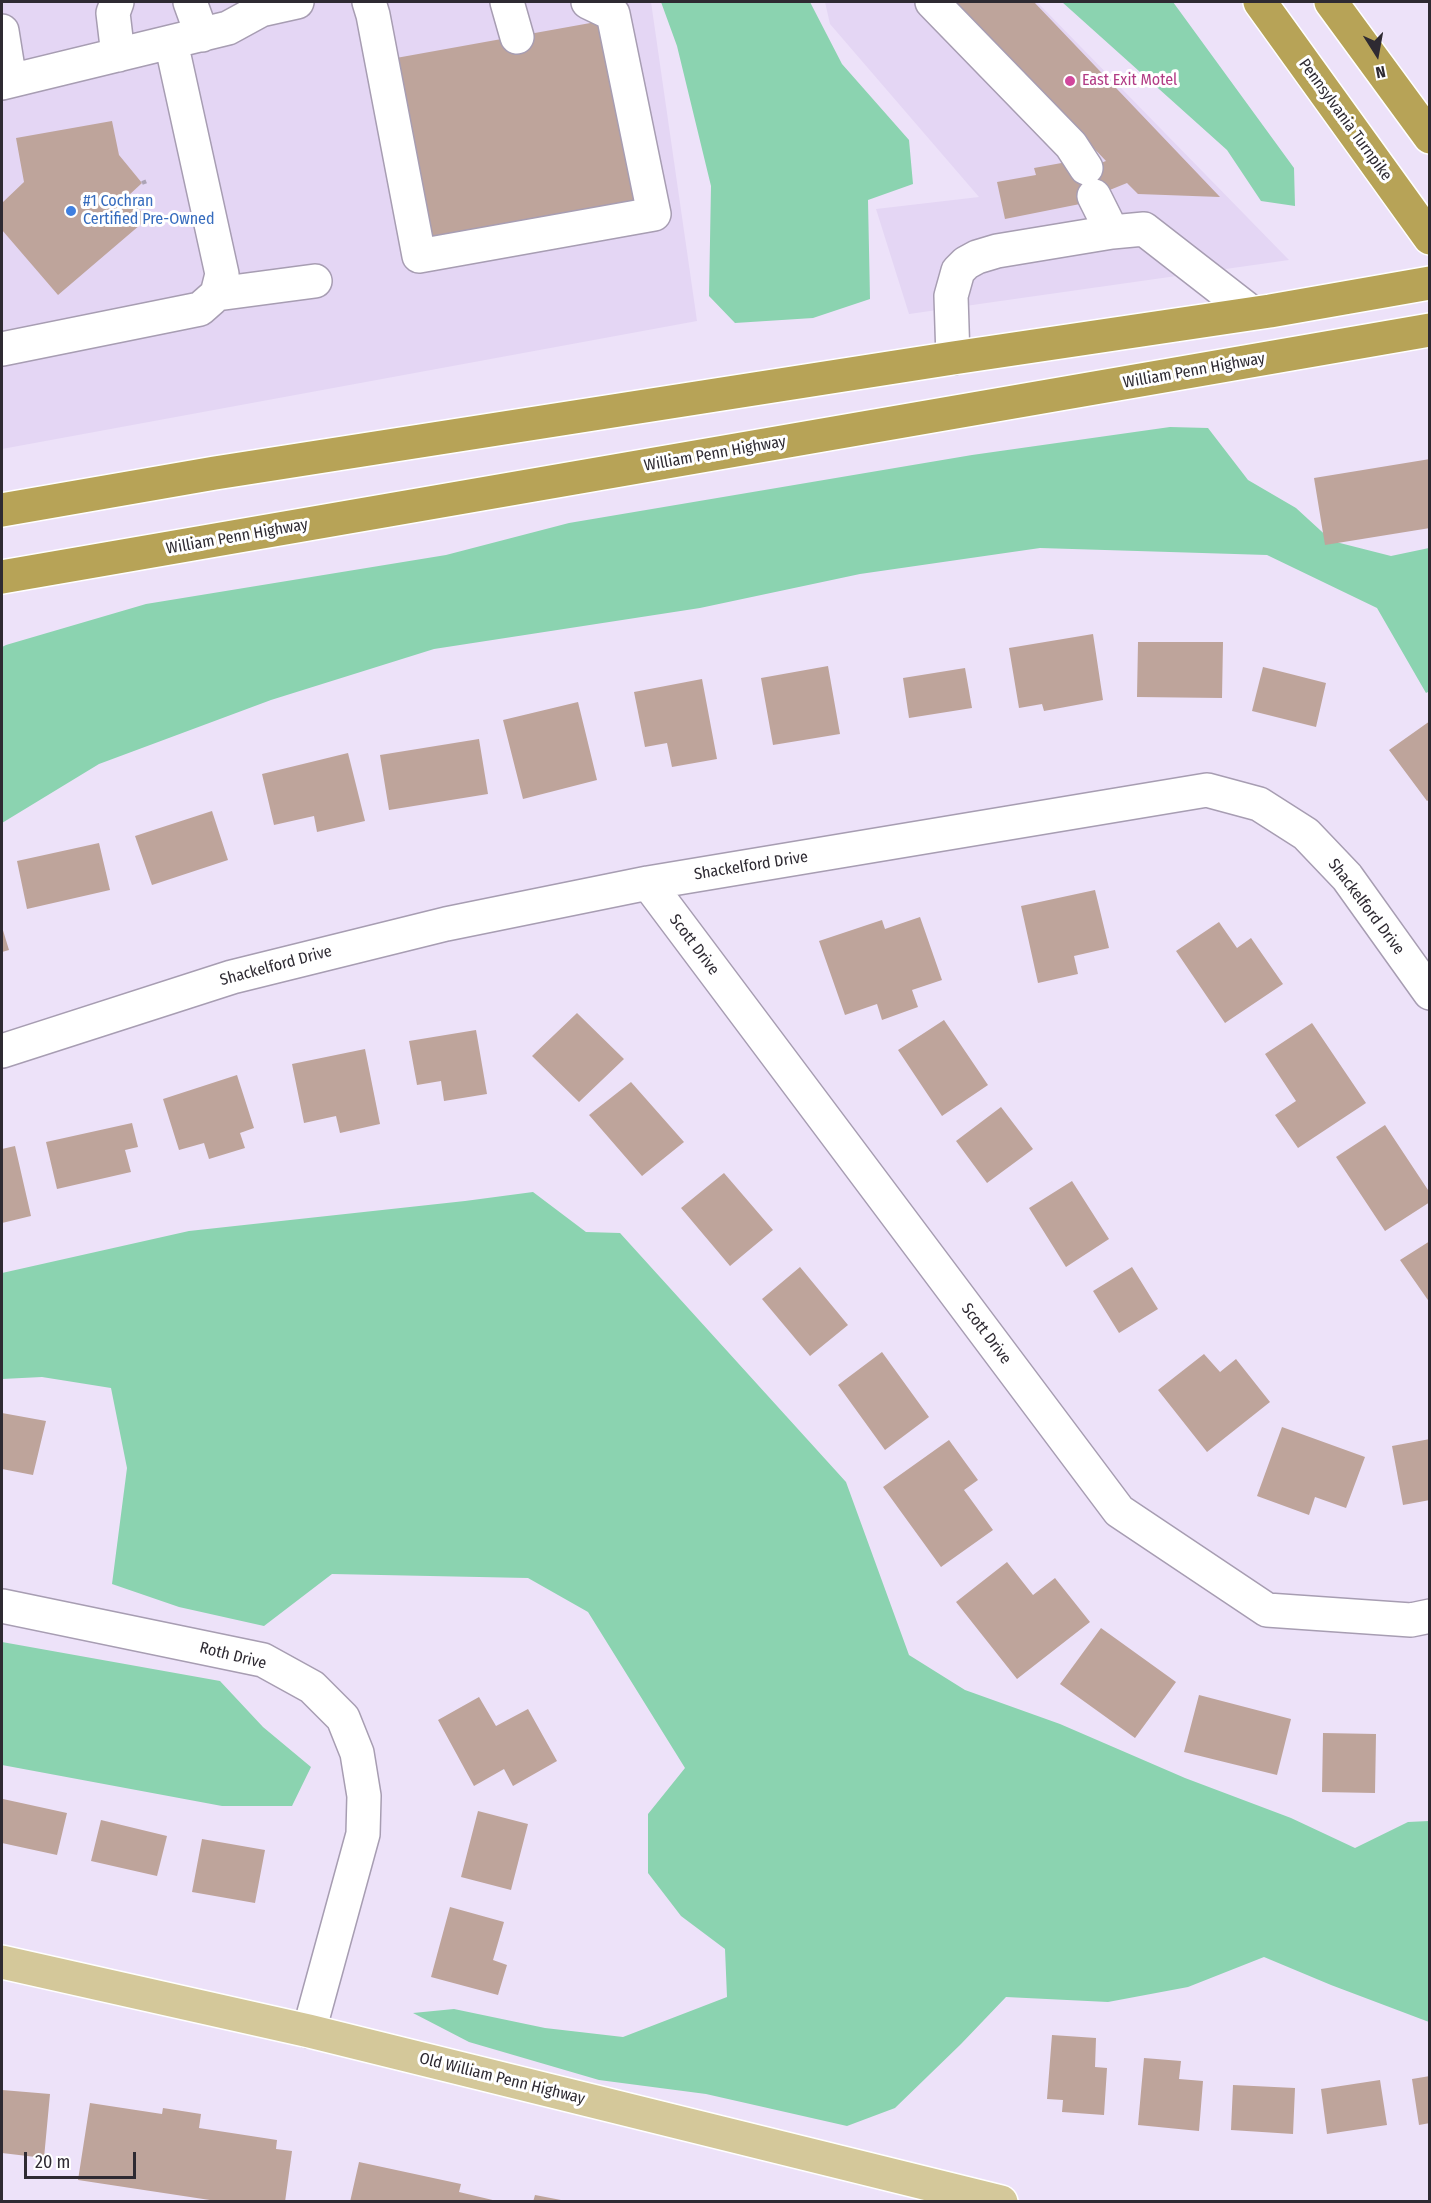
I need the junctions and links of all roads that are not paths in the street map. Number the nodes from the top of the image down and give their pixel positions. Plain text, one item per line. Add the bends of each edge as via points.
1 (117, 2) edge
2 (190, 2) edge
3 (297, 2) edge
4 (369, 2) edge
5 (507, 2) edge
6 (588, 2) edge
7 (932, 2) edge
8 (1260, 2) edge
9 (1331, 2) edge
10 (261, 6) edge
11 (2, 31) edge
12 (517, 36) dead end
13 (186, 39) junction
14 (118, 55) junction
15 (6, 82) edge
16 (1424, 128) edge
17 (1112, 232) junction
18 (1430, 238) edge
19 (315, 282) dead end
20 (1430, 283) edge
21 (217, 294) junction
22 (1252, 313) junction
23 (1430, 330) edge
24 (2, 349) edge
25 (953, 358) junction
26 (2, 510) edge
27 (2, 577) edge
28 (648, 883) junction
29 (1430, 993) edge
30 (2, 1052) edge
31 (2, 1606) edge
32 (1430, 1616) edge
33 (2, 1962) edge
34 (309, 2031) junction
35 (1001, 2202) edge

1 - 14 street via 113,13
2 - 13 street
3 - 10 street
4 - 6 street via 419,256 654,214 613,14
5 - 12 street
7 - 17 street via 1071,145
8 - 18 highway, Pennsylvania Turnpike
9 - 16 highway
10 - 13 street via 228,28
11 - 15 street
13 - 14 street
13 - 21 street via 222,274
14 - 15 street
17 - 22 street via 1144,229
17 - 25 street via 997,251 966,262 958,271 951,296
19 - 21 street
20 - 22 highway
21 - 24 street via 200,309
22 - 25 highway
23 - 27 highway, William Penn Highway
25 - 26 highway
28 - 29 street, Shackelford Drive via 1207,790 1259,804 1306,834 1347,878
28 - 30 street, Shackelford Drive via 446,924 232,976
28 - 32 street, Scott Drive via 1119,1511 1267,1610 1412,1620
31 - 34 street, Roth Drive via 263,1660 312,1687 342,1718 357,1753 364,1796 363,1834
33 - 34 main road, Old William Penn Highway
34 - 35 main road, Old William Penn Highway

